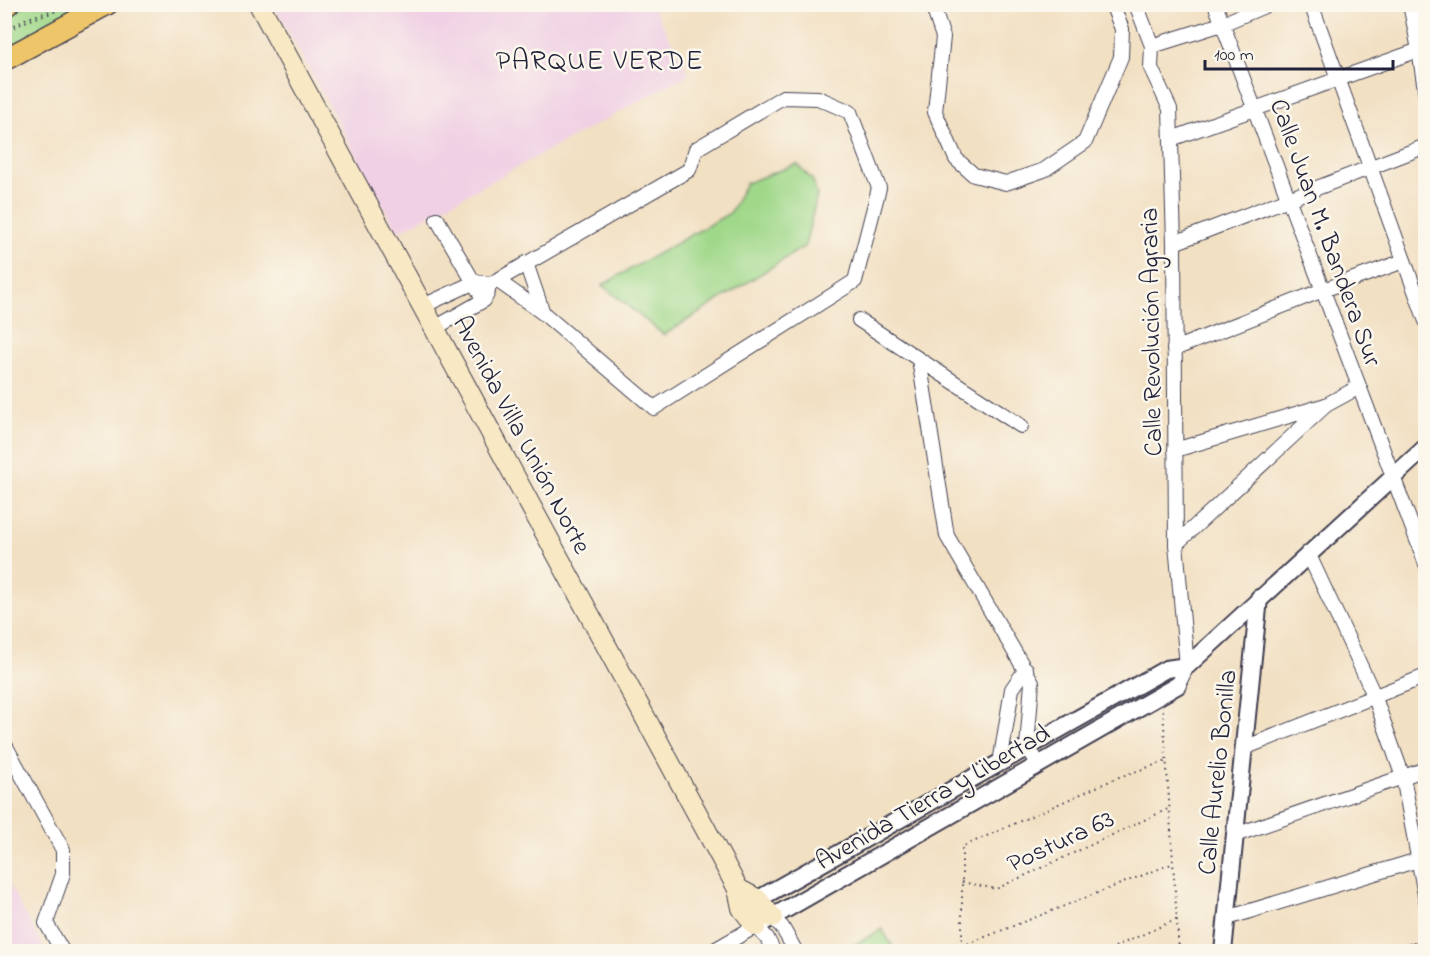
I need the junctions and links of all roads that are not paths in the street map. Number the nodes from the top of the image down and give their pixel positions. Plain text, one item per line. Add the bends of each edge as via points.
1 (107, 4) edge
2 (259, 4) edge
3 (932, 4) edge
4 (1112, 4) edge
5 (1136, 4) edge
6 (1215, 4) edge
7 (1269, 4) edge
8 (1311, 4) edge
9 (1410, 4) edge
10 (1222, 24) junction
11 (1152, 46) junction
12 (1419, 50) junction
13 (4, 60) edge
14 (1337, 78) junction
15 (1425, 96) edge
16 (1256, 108) junction
17 (1171, 139) junction
18 (1425, 146) edge
19 (1370, 169) junction
20 (1289, 198) junction
21 (437, 219) dead end
22 (1174, 243) junction
23 (1404, 261) junction
24 (526, 263) junction
25 (475, 282) junction
26 (495, 282) junction
27 (1323, 290) junction
28 (484, 300) junction
29 (423, 306) junction
30 (543, 313) junction
31 (860, 320) dead end
32 (1425, 321) edge
33 (435, 328) junction
34 (1174, 350) junction
35 (919, 360) junction
36 (1359, 387) junction
37 (1326, 405) junction
38 (1021, 426) dead end
39 (1425, 447) edge
40 (1175, 450) junction
41 (1392, 477) junction
42 (1176, 544) junction
43 (1308, 553) junction
44 (1425, 564) edge
45 (1259, 598) junction
46 (1187, 666) junction
47 (1026, 669) junction
48 (1425, 675) edge
49 (1178, 685) joint
50 (1374, 695) junction
51 (4, 742) edge
52 (1028, 747) junction
53 (1244, 748) junction
54 (1000, 763) junction
55 (1039, 765) junction
56 (1425, 769) edge
57 (1403, 777) junction
58 (970, 780) junction
59 (981, 798) junction
60 (878, 833) junction
61 (1235, 835) junction
62 (888, 851) junction
63 (1418, 860) junction
64 (746, 899) junction
65 (1425, 900) edge
66 (1227, 918) junction
67 (764, 921) junction
68 (1425, 946) edge
69 (63, 951) edge
70 (711, 951) edge
71 (774, 951) edge
72 (796, 951) edge
73 (1223, 951) edge
74 (1408, 951) edge

1 - 13 main road
2 - 29 main road, Avenida Villa Unión Norte
3 - 4 street via 943,37 936,112 956,159 975,175 1006,183 1044,170 1085,142 1121,57 1122,29
5 - 11 street, Calle Revolución Agraria
6 - 10 street, Calle Juan M. Bandera Sur
7 - 10 street
8 - 14 street
9 - 12 street
10 - 11 street
10 - 16 street, Calle Juan M. Bandera Sur
11 - 17 street, Calle Revolución Agraria via 1151,68 1170,109
12 - 14 street
12 - 15 street
14 - 16 street
14 - 19 street
16 - 17 street
16 - 20 street, Calle Juan M. Bandera Sur
17 - 22 street, Calle Revolución Agraria
18 - 19 street
19 - 20 street
19 - 23 street
20 - 22 street
20 - 27 street, Calle Juan M. Bandera Sur
21 - 25 street
22 - 34 street, Calle Revolución Agraria
23 - 27 street
23 - 32 street
24 - 26 street
24 - 30 street
24 - 30 street via 689,170 696,149 783,96 818,98 850,112 879,188 855,281 654,408
25 - 26 street
25 - 28 street
25 - 29 street
26 - 28 street
26 - 30 street
27 - 34 street
27 - 36 street, Calle Juan M. Bandera Sur
28 - 33 street
29 - 33 main road, Avenida Villa Unión Norte
31 - 35 street
33 - 64 main road, Avenida Villa Unión Norte
34 - 40 street, Calle Revolución Agraria
35 - 38 street
35 - 47 street via 947,536
36 - 37 street
36 - 41 street, Calle Juan M. Bandera Sur
37 - 40 street
37 - 42 street
39 - 41 street
40 - 42 street, Calle Revolución Agraria
41 - 43 street
41 - 44 street, Calle Juan M. Bandera Sur
42 - 46 street, Calle Revolución Agraria
43 - 45 street
43 - 50 street
45 - 46 street
45 - 53 street, Calle Aurelio Bonilla
46 - 49 street
46 - 52 street via 1166,669
47 - 52 street via 1032,682
47 - 54 street via 1012,689
48 - 50 street
49 - 55 street, Avenida Tierra y Libertad
50 - 53 street
50 - 57 street
51 - 69 street via 63,850 63,874 46,923
52 - 54 street
52 - 55 street
53 - 61 street, Calle Aurelio Bonilla
54 - 58 street
55 - 59 street, Avenida Tierra y Libertad
56 - 57 street
57 - 61 street
57 - 63 street
58 - 59 street
58 - 60 street
59 - 62 street, Avenida Tierra y Libertad
60 - 62 street
60 - 64 street
61 - 66 street, Calle Aurelio Bonilla
62 - 67 street, Avenida Tierra y Libertad
63 - 65 street
63 - 66 street
64 - 67 main road, Avenida Villa Unión Norte
66 - 73 street, Calle Aurelio Bonilla
67 - 70 street, Avenida Tierra y Libertad
67 - 71 street via 766,938
67 - 72 street via 782,927
68 - 74 street

